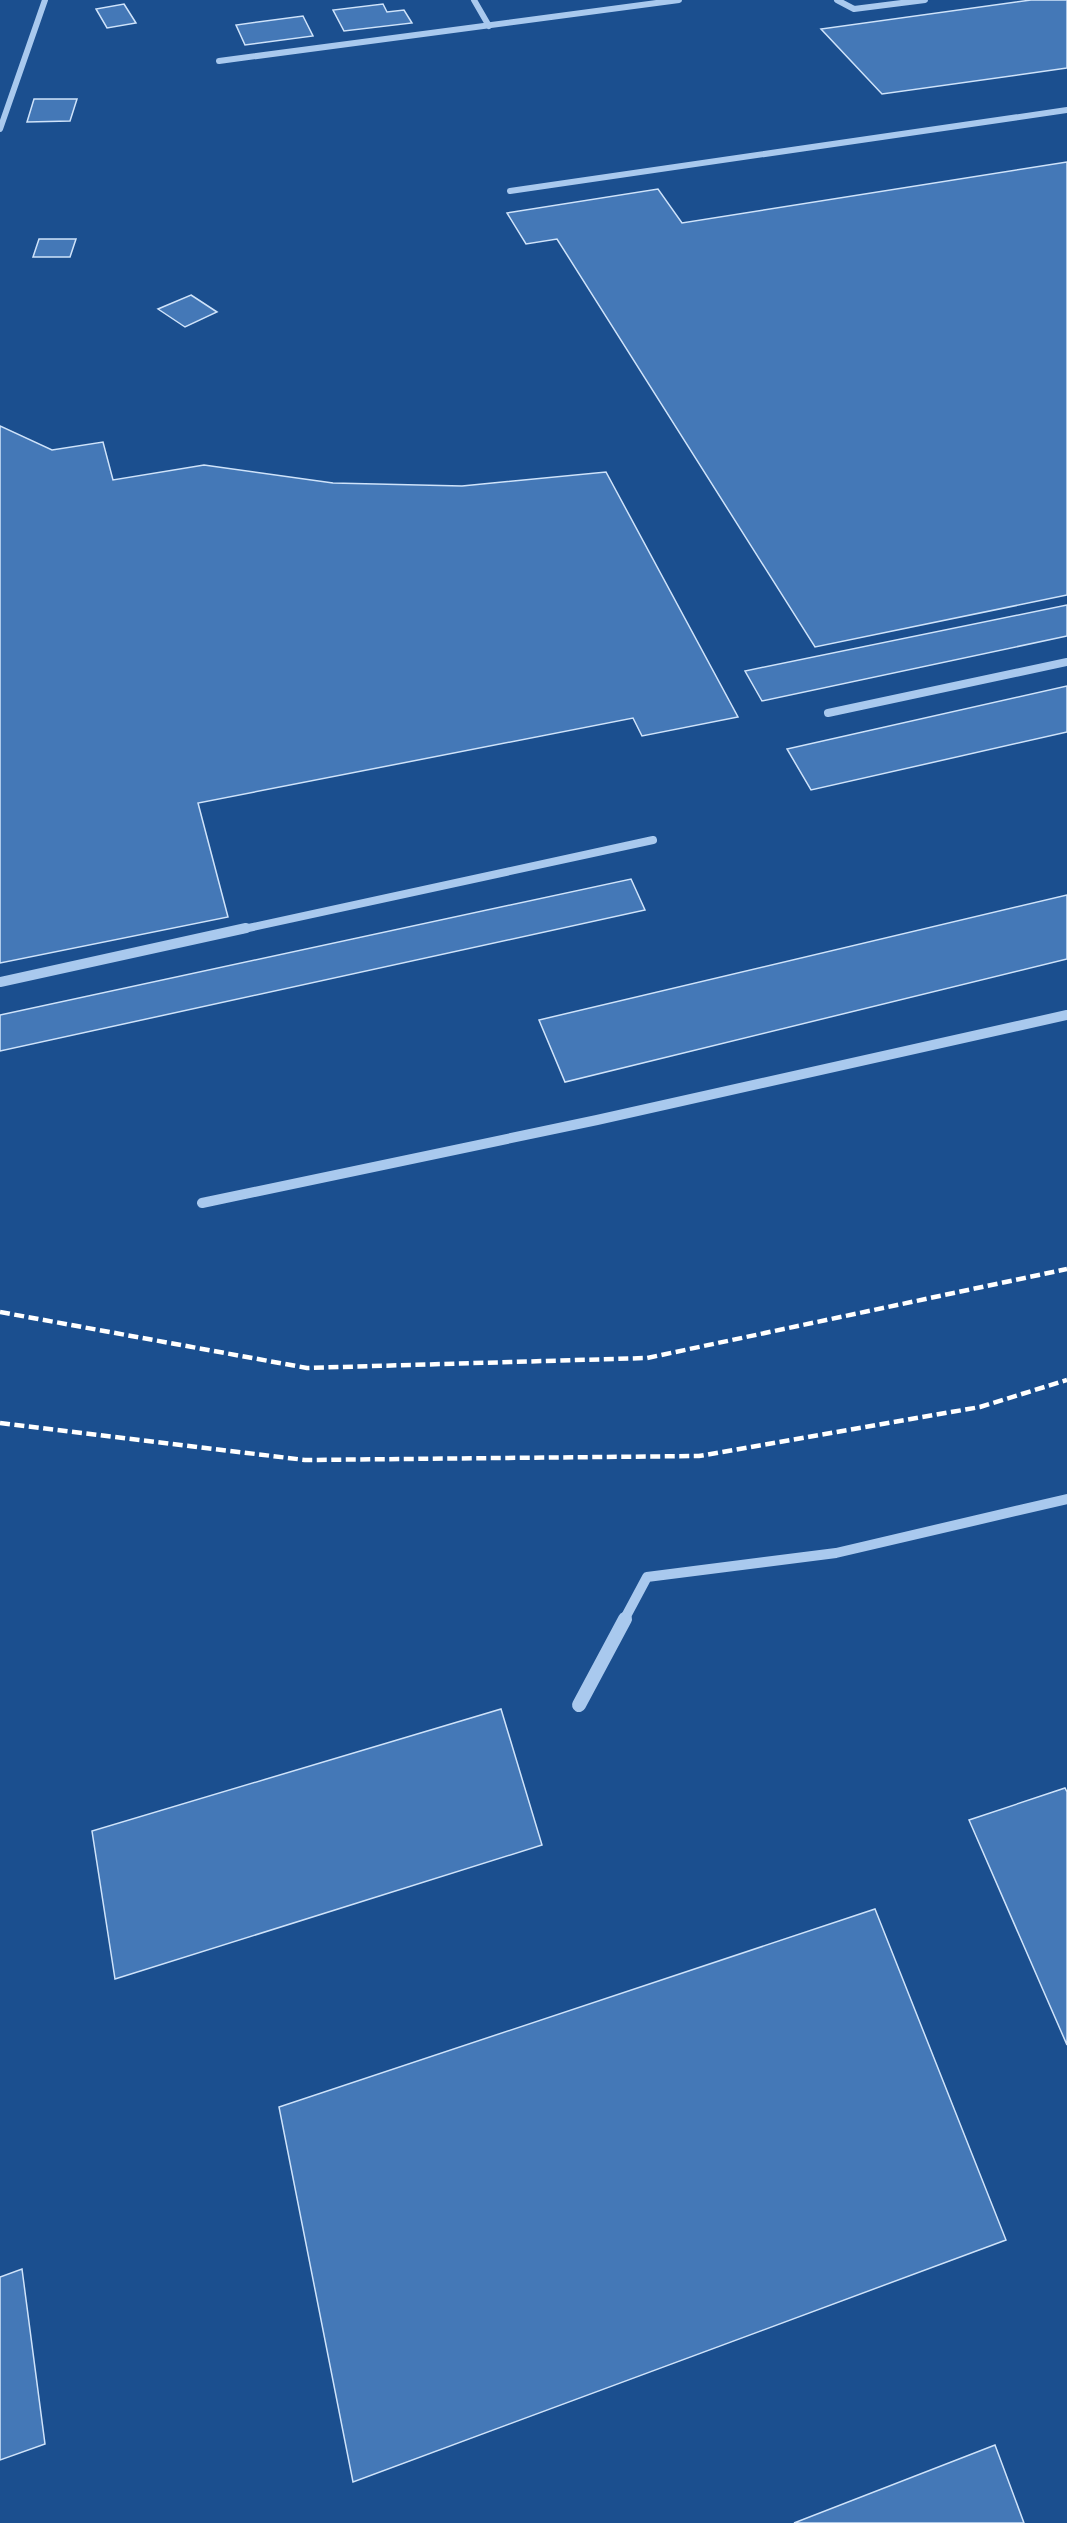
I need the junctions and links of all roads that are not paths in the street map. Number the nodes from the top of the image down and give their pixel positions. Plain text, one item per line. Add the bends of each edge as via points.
1 (45, 0) edge
2 (474, 0) edge
3 (679, 0) edge
4 (837, 0) edge
5 (925, 0) edge
6 (489, 26) junction
7 (219, 61) dead end
8 (1067, 110) edge
9 (0, 129) edge
10 (510, 191) dead end
11 (1067, 662) edge
12 (828, 713) dead end
13 (653, 840) dead end
14 (0, 982) edge
15 (1067, 1014) edge
16 (202, 1203) dead end
17 (1067, 1499) edge
18 (579, 1705) dead end

1 - 9 lane
2 - 6 lane
3 - 6 lane
4 - 5 lane via 854,9
6 - 7 lane
8 - 10 lane
11 - 12 lane
13 - 14 lane
15 - 16 lane via 597,1120
17 - 18 lane via 836,1553 647,1577

